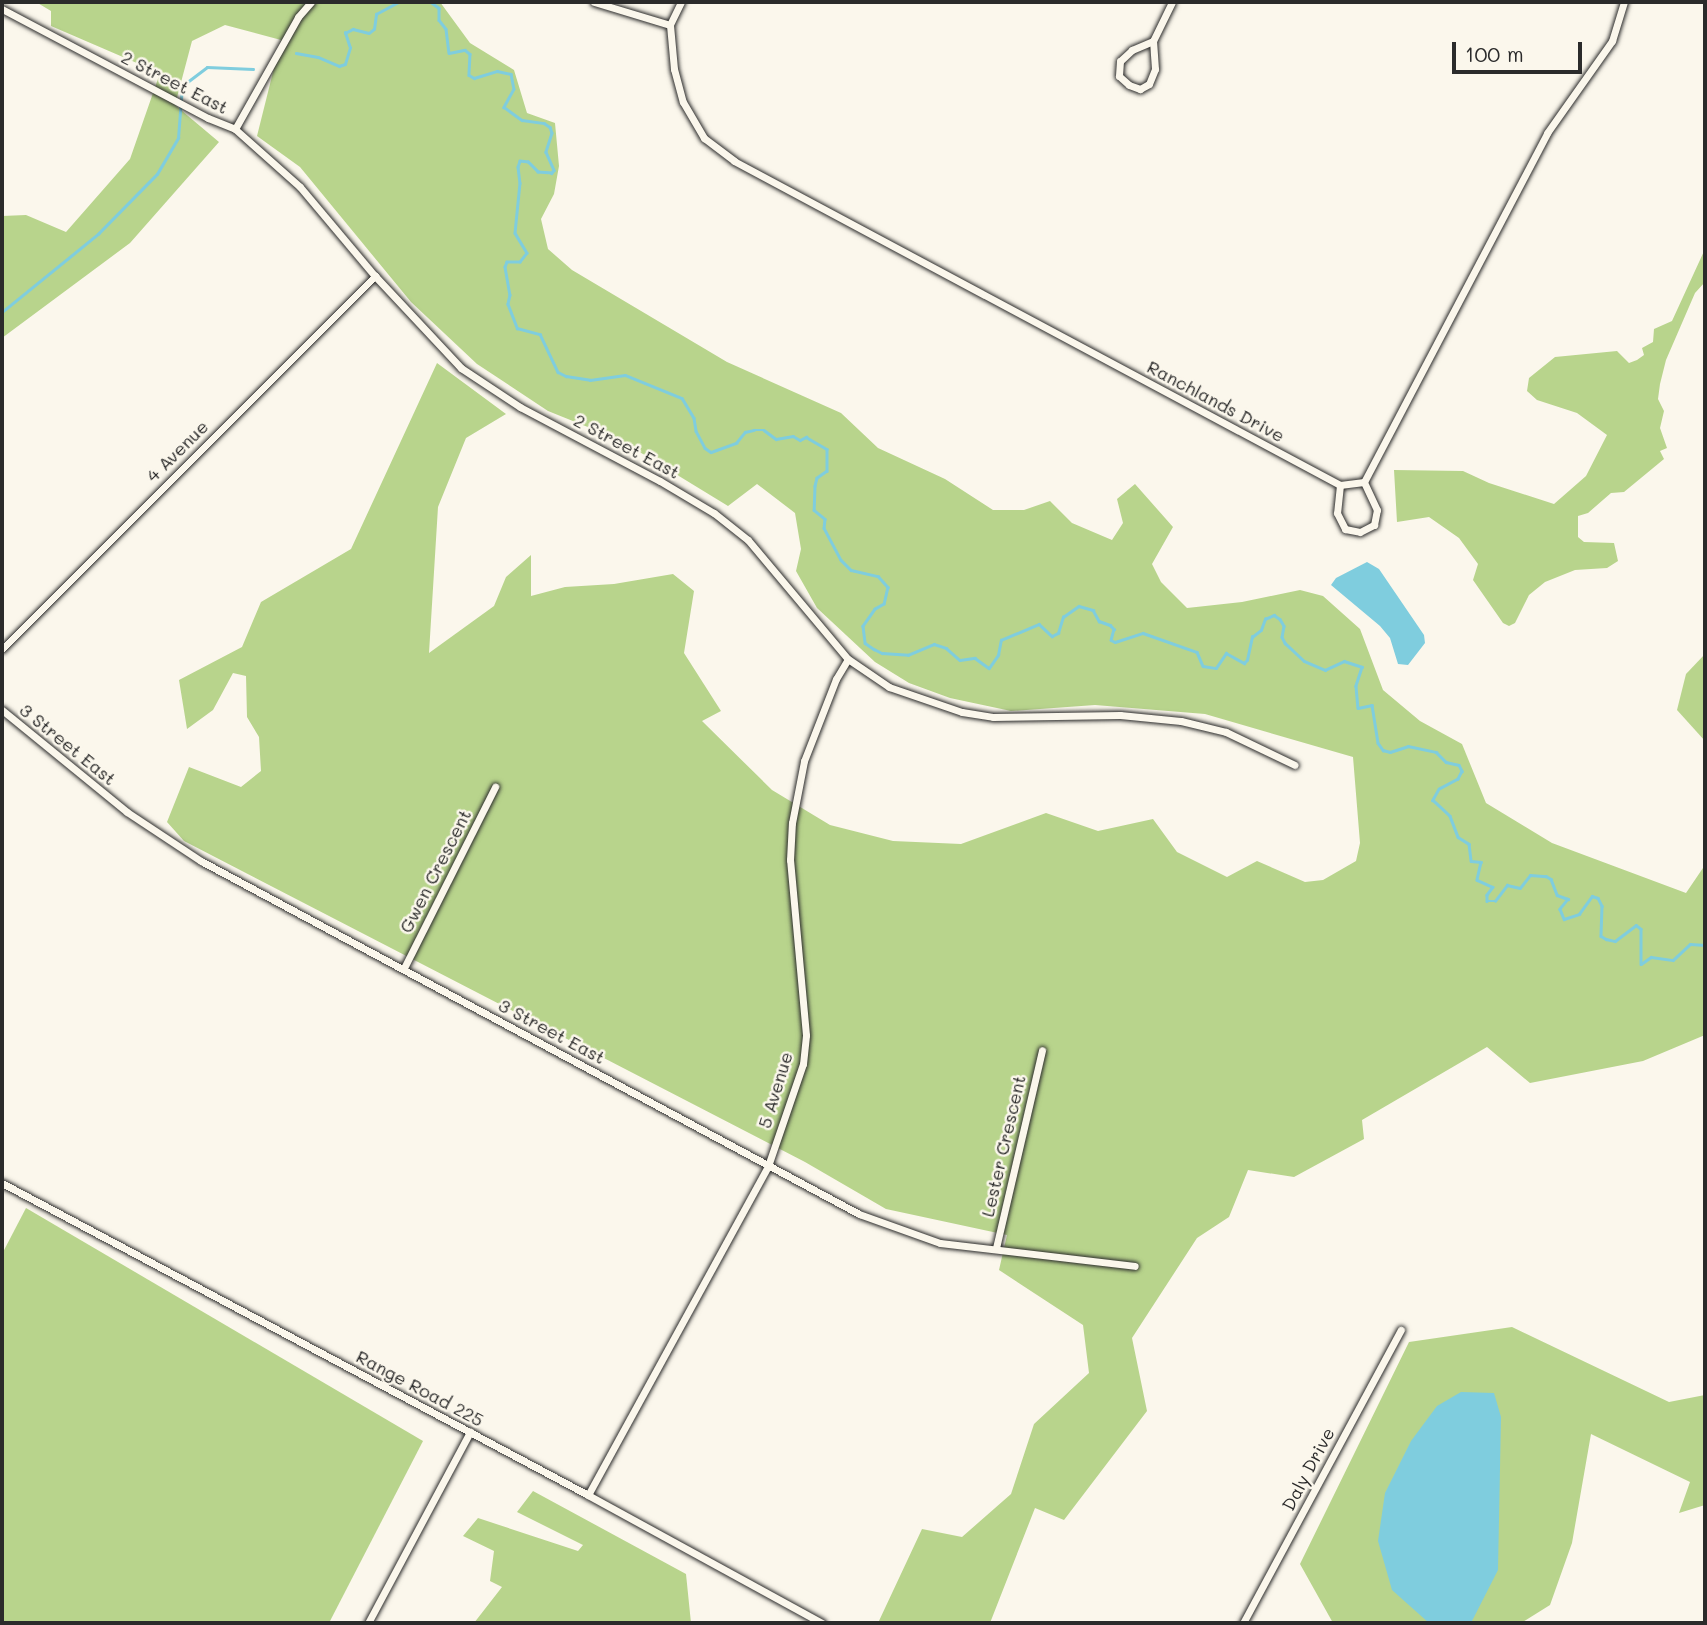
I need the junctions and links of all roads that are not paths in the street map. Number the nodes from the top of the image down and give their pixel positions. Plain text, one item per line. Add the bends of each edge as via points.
1 (311, 2) edge
2 (594, 2) edge
3 (681, 2) edge
4 (1172, 2) edge
5 (1624, 2) edge
6 (2, 9) edge
7 (670, 24) junction
8 (1153, 41) junction
9 (235, 129) junction
10 (375, 276) junction
11 (1364, 482) junction
12 (1340, 485) junction
13 (2, 649) edge
14 (848, 659) junction
15 (2, 710) edge
16 (1295, 765) dead end
17 (495, 787) dead end
18 (404, 968) junction
19 (1042, 1051) dead end
20 (768, 1166) junction
21 (2, 1183) edge
22 (996, 1248) junction
23 (1135, 1266) dead end
24 (1401, 1330) dead end
25 (470, 1432) junction
26 (588, 1495) junction
27 (368, 1623) edge
28 (822, 1623) edge
29 (1243, 1623) edge

1 - 9 street
2 - 7 street
3 - 7 street
4 - 8 street
5 - 11 street via 1612,41 1547,133
6 - 9 street, 2 Street East
7 - 12 street, Ranchlands Drive via 683,102 704,138 733,161
8 - 8 street via 1120,61 1119,76 1129,85 1140,89 1149,84 1155,69
9 - 10 street, 2 Street East via 300,187
10 - 13 street, 4 Avenue
10 - 14 street, 2 Street East via 446,355 485,386 677,491 748,540
11 - 12 street
11 - 12 street via 1377,510 1374,525 1360,533 1345,529 1338,513
14 - 16 street, 2 Street East via 889,687 962,712 993,717 1120,715 1181,722 1226,732
14 - 20 street, 5 Avenue via 804,761 792,823 790,860 806,1035 803,1065
15 - 18 street, 3 Street East via 155,832
17 - 18 street, Gwen Crescent
18 - 20 street, 3 Street East
19 - 22 street, Lester Crescent
20 - 22 street, 3 Street East via 859,1214 922,1239
20 - 26 street, 5 Avenue
21 - 25 street, Range Road 225
22 - 23 street, 3 Street East
24 - 29 street, Daly Drive
25 - 26 street, Range Road 225
25 - 27 street
26 - 28 street, Range Road 225

